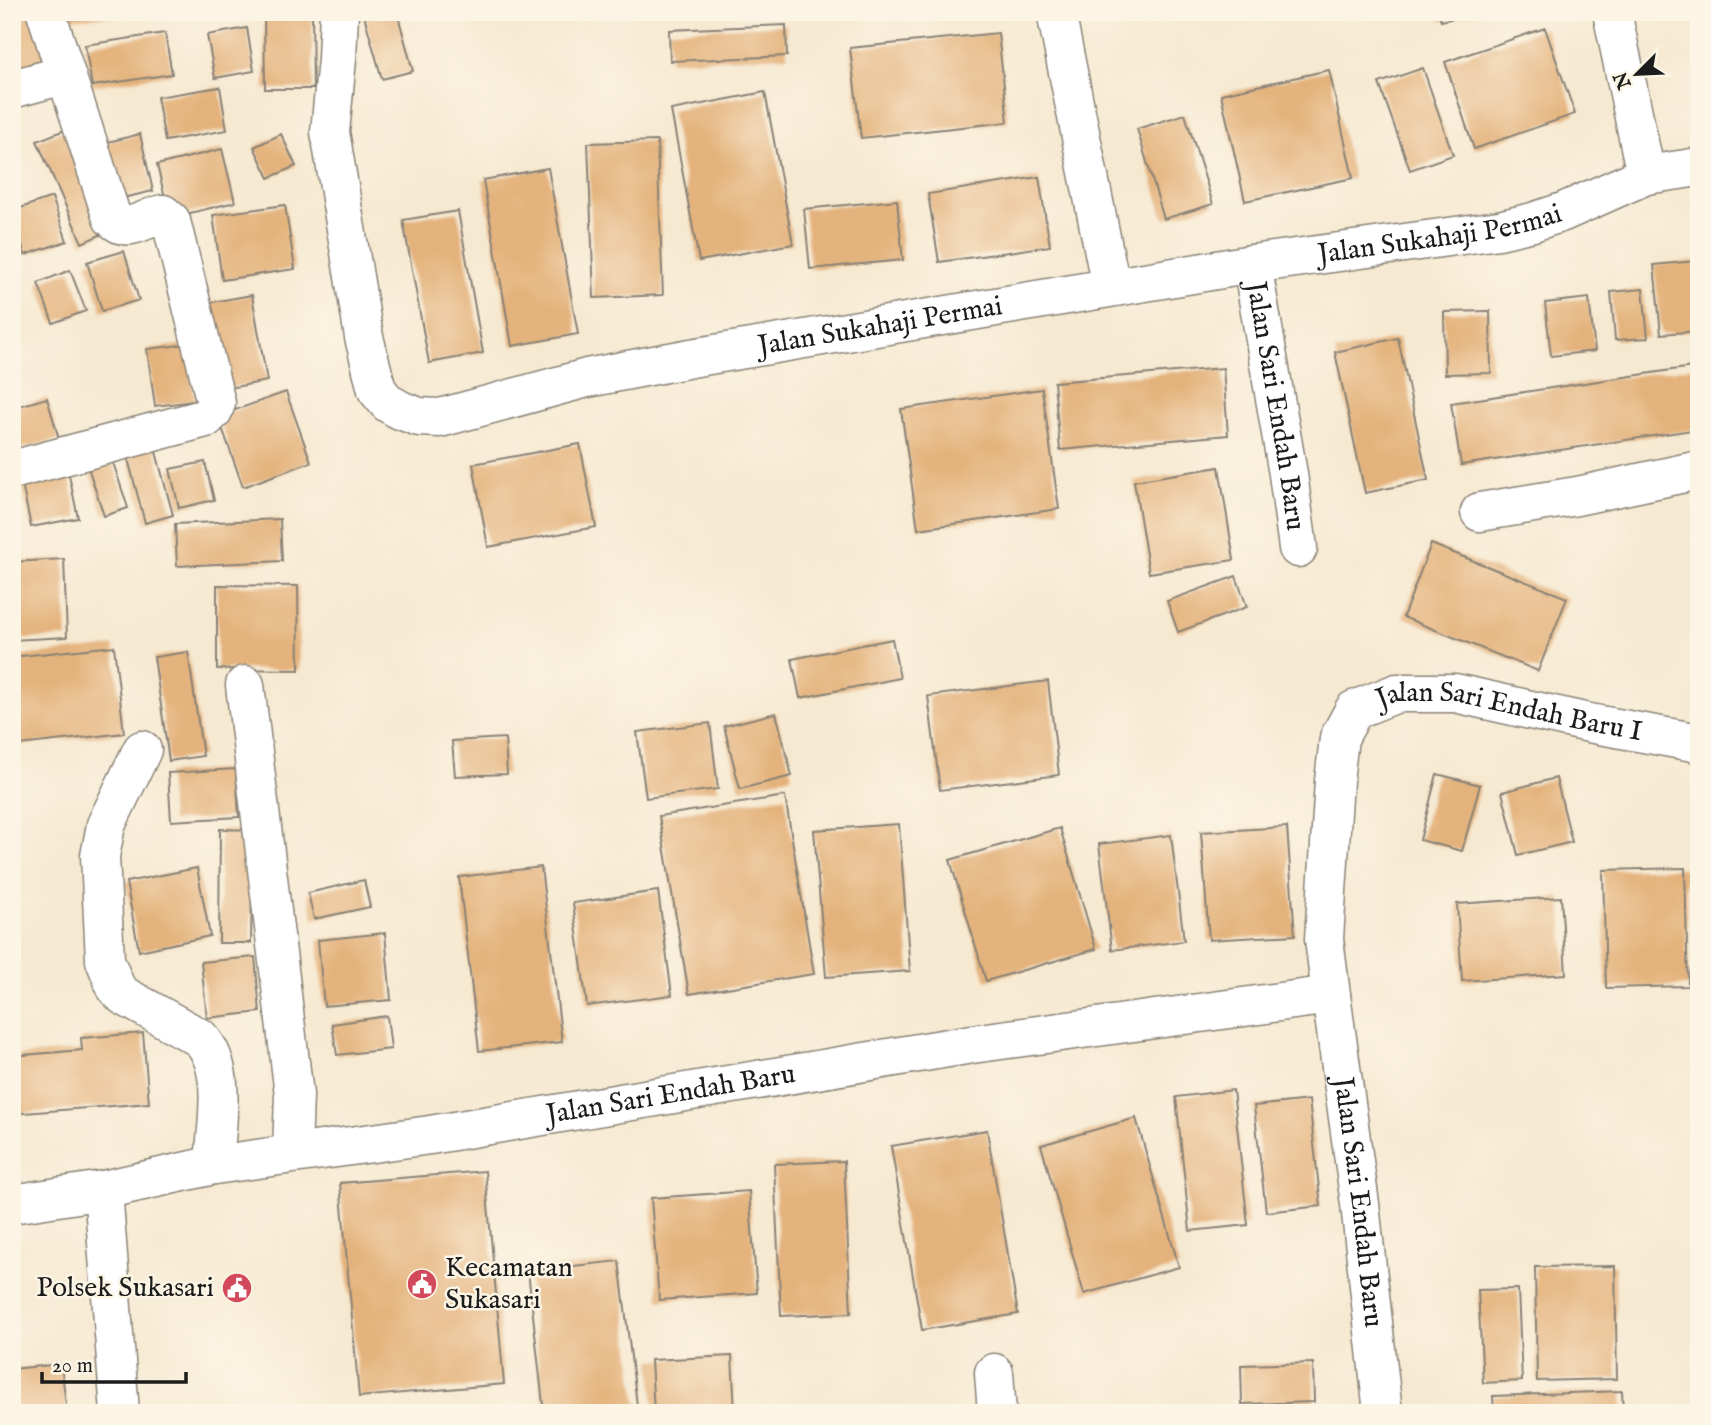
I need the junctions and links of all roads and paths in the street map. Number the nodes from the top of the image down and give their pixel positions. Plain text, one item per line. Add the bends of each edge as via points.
1 (46, 12) edge
2 (339, 12) edge
3 (1056, 12) edge
4 (1612, 12) edge
5 (60, 76) dead end
6 (12, 89) edge
7 (1699, 167) edge
8 (1646, 175) junction
9 (1266, 262) junction
10 (1111, 287) junction
11 (1310, 469) dead end
12 (12, 470) edge
13 (1699, 470) edge
14 (1480, 512) dead end
15 (1298, 548) dead end
16 (245, 685) dead end
17 (1339, 738) joint
18 (1699, 743) edge
19 (142, 750) dead end
20 (1331, 995) junction
21 (292, 1153) junction
22 (214, 1165) junction
23 (103, 1190) junction
24 (12, 1204) edge
25 (994, 1373) dead end
26 (120, 1413) edge
27 (997, 1413) edge
28 (1383, 1413) edge

1 - 12 street via 112,218 127,227 163,215 171,220 216,402 205,418
2 - 10 street, Jalan Sukahaji Permai via 330,132 364,337 377,390 388,403 419,417 440,418 600,375
3 - 10 street
4 - 8 street
5 - 6 street
7 - 8 street, Jalan Sukahaji Permai
8 - 9 street, Jalan Sukahaji Permai via 1563,212 1499,230
9 - 10 street, Jalan Sukahaji Permai
9 - 11 street
9 - 15 street, Jalan Sari Endah Baru
13 - 14 street
16 - 21 street via 294,1095
17 - 18 street, Jalan Sari Endah Baru I via 1354,710 1397,693 1455,693
17 - 20 street, Jalan Sari Endah Baru via 1324,939
19 - 22 street via 106,825 100,856 105,960 124,996 208,1046 219,1076
20 - 21 street, Jalan Sari Endah Baru via 972,1044 443,1133
20 - 28 street, Jalan Sari Endah Baru
21 - 22 street, Jalan Sari Endah Baru
22 - 23 street, Jalan Sari Endah Baru
23 - 24 street, Jalan Sari Endah Baru
23 - 26 street
25 - 27 street

